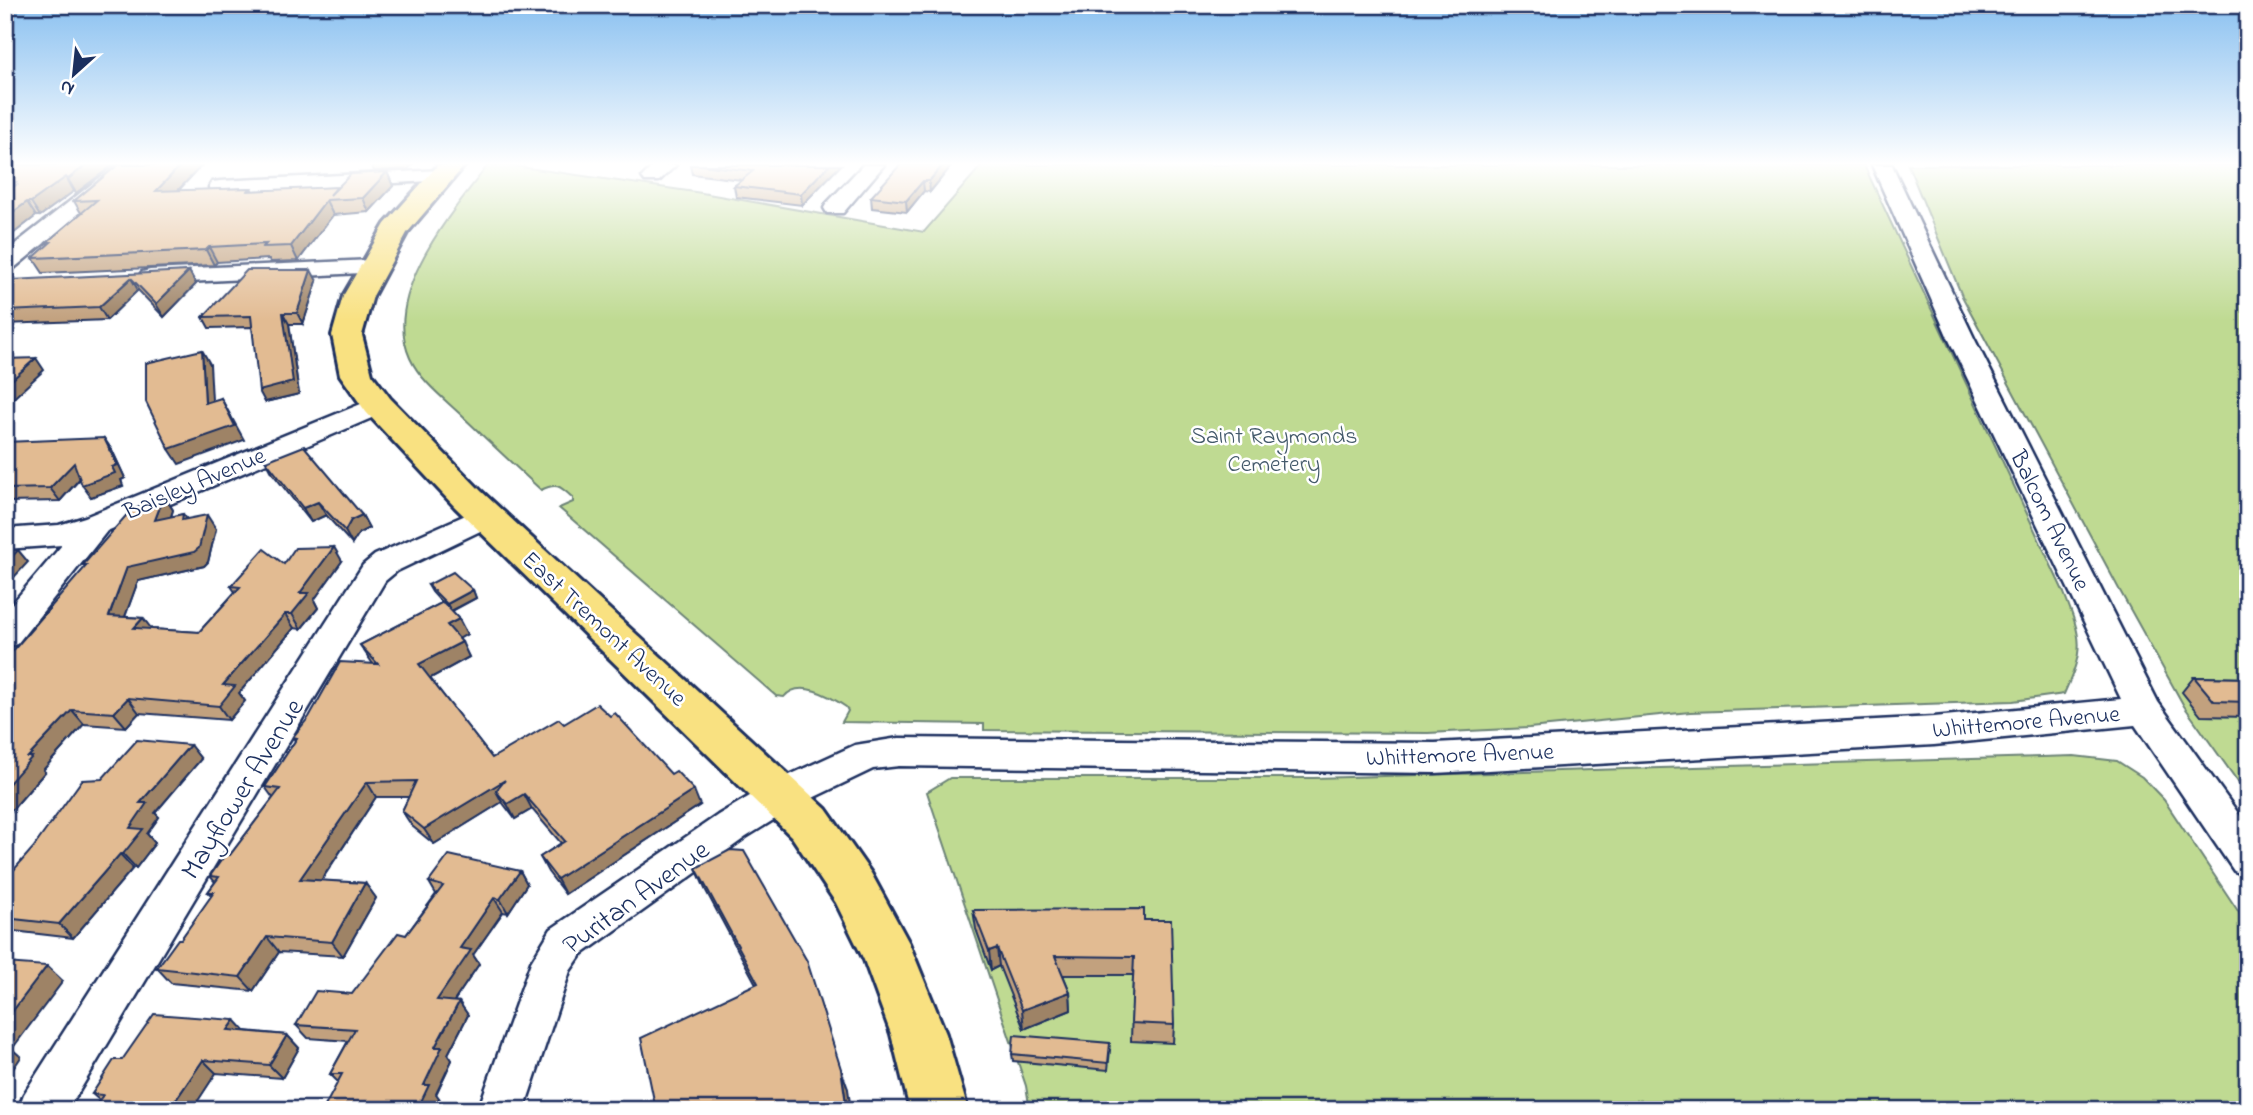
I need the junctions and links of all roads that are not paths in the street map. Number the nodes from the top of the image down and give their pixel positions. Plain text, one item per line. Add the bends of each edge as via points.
1 (64, 217) edge
2 (405, 217) edge
3 (1906, 217) edge
4 (5, 264) edge
5 (372, 267) junction
6 (128, 278) edge
7 (378, 405) junction
8 (486, 516) junction
9 (96, 524) junction
10 (5, 540) edge
11 (5, 635) edge
12 (2144, 710) junction
13 (783, 795) junction
14 (2248, 859) edge
15 (41, 1110) edge
16 (501, 1110) edge
17 (939, 1110) edge

1 - 4 street
2 - 5 main road, East Tremont Avenue
3 - 12 street, Balcom Avenue
5 - 6 street
5 - 7 main road, East Tremont Avenue via 351,314 348,345 356,375
7 - 8 main road, East Tremont Avenue
7 - 9 street, Baisley Avenue
8 - 13 main road, East Tremont Avenue
8 - 15 street, Mayflower Avenue via 374,573
9 - 10 street, Baisley Avenue via 60,535
9 - 11 street
12 - 13 street, Whittemore Avenue via 1934,731 1443,757 888,752 858,759
12 - 14 street, Balcom Avenue
13 - 16 street, Puritan Avenue via 560,948
13 - 17 main road, East Tremont Avenue via 823,841 878,937 917,1030

